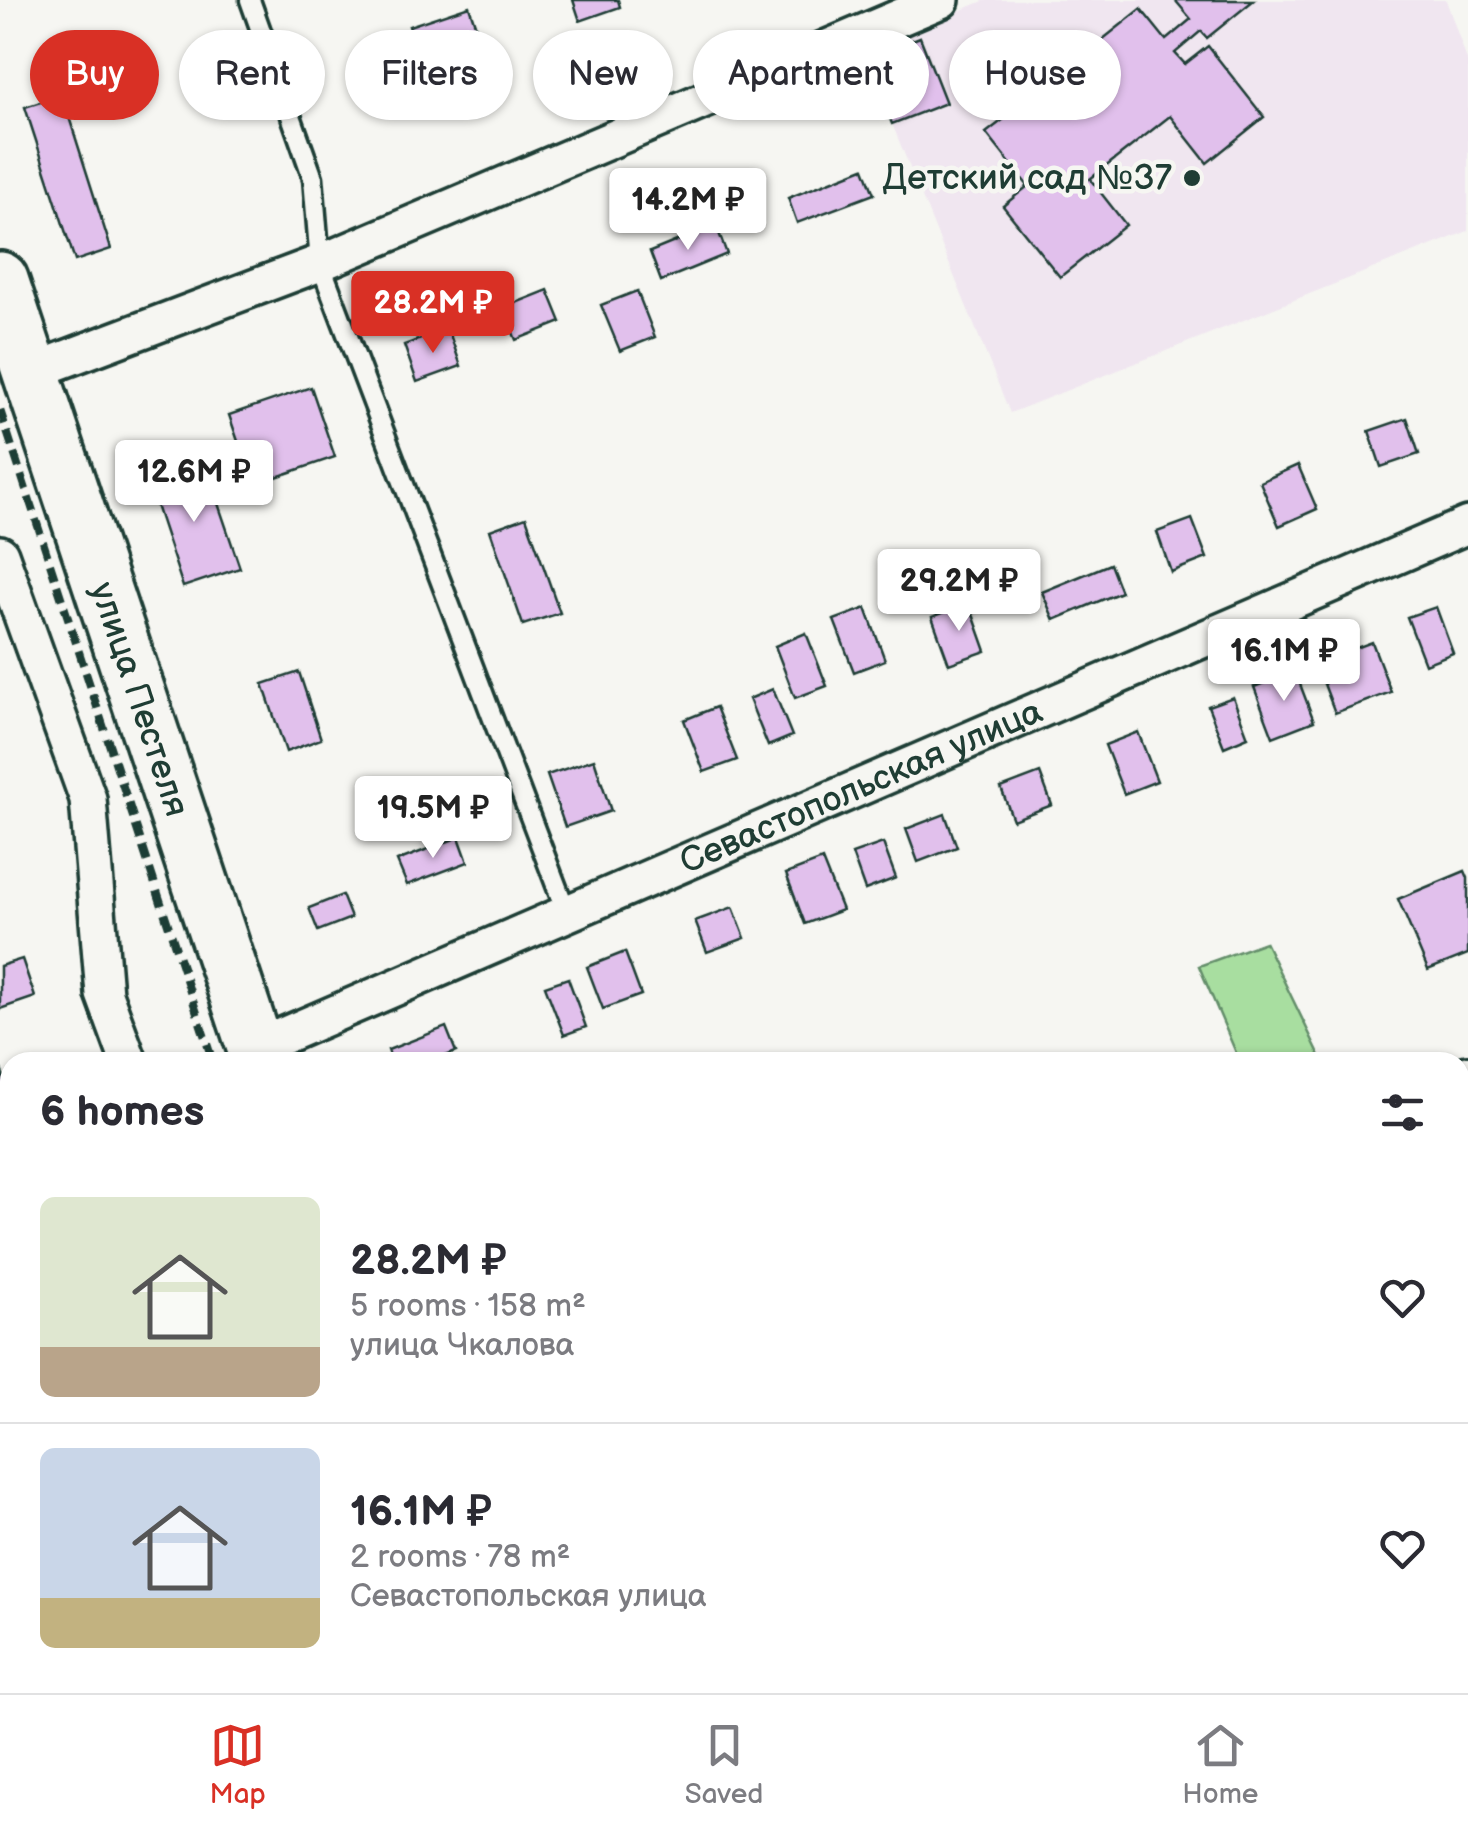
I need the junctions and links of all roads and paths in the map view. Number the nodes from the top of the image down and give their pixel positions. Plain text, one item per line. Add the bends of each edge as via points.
1 (250, 0) edge
2 (941, 0) edge
3 (320, 264) junction
4 (0, 280) edge
5 (31, 372) junction
6 (1468, 525) edge
7 (0, 554) edge
8 (566, 914) junction
9 (126, 1052) edge
10 (257, 1052) edge
11 (265, 1052) edge

1 - 3 lane via 313,178
2 - 3 street
3 - 5 street
3 - 8 lane
4 - 5 main road, улица Пестеля
5 - 10 main road, улица Пестеля
6 - 8 street, Севастопольская улица
7 - 9 street via 88,799 104,994
8 - 11 street, Севастопольская улица

